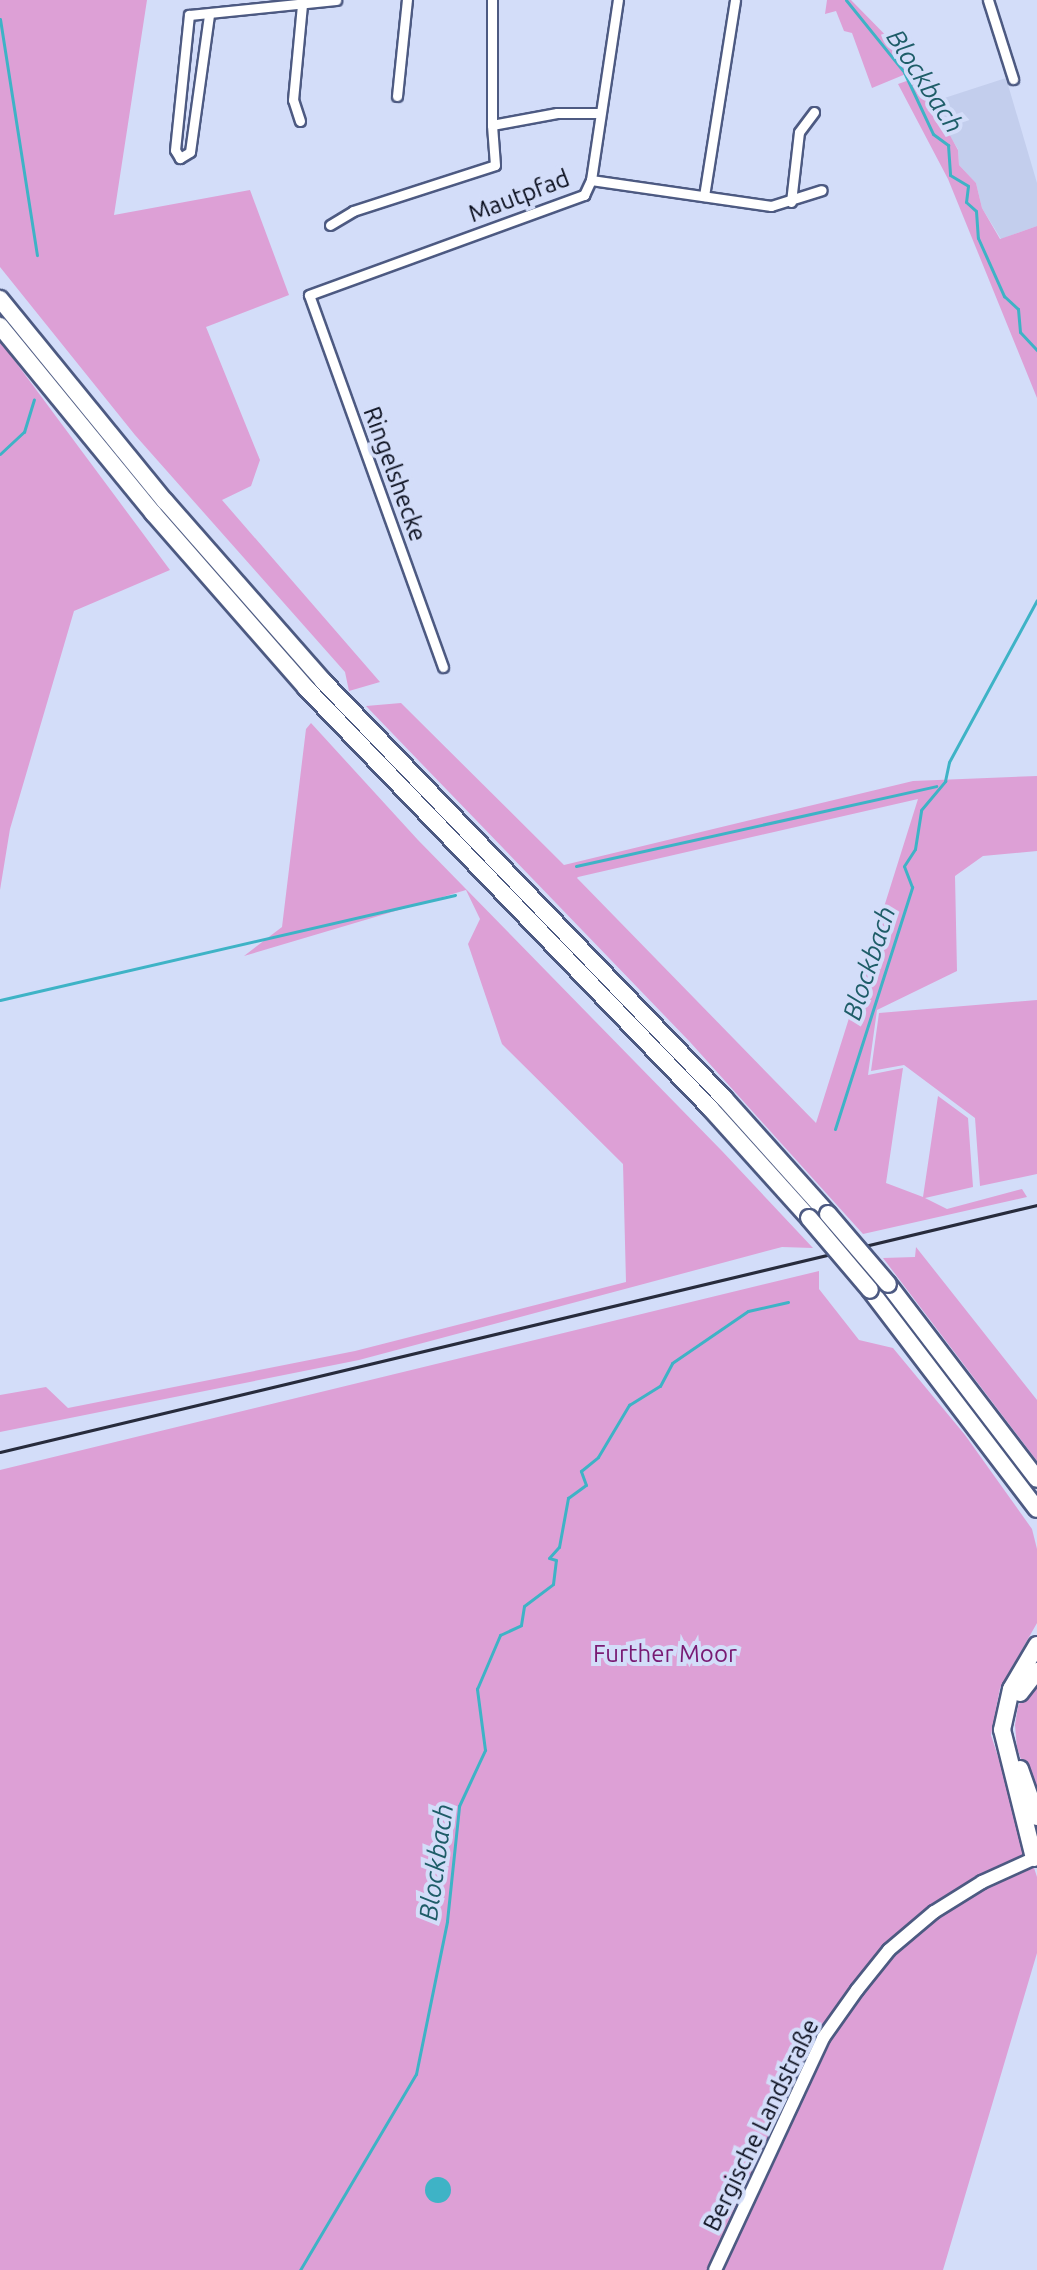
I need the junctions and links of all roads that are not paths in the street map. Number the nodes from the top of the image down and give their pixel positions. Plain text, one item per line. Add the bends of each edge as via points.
1 (336, 0) edge
2 (407, 0) edge
3 (492, 0) edge
4 (618, 0) edge
5 (735, 0) edge
6 (988, 0) edge
7 (302, 4) junction
8 (209, 15) junction
9 (1013, 79) dead end
10 (397, 96) dead end
11 (814, 112) dead end
12 (600, 113) junction
13 (300, 121) dead end
14 (492, 125) junction
15 (591, 180) junction
16 (822, 190) dead end
17 (704, 196) junction
18 (791, 202) junction
19 (330, 225) dead end
20 (309, 295) joint
21 (0, 299) edge
22 (0, 326) edge
23 (443, 667) dead end
24 (1015, 1478) junction
25 (1037, 1479) edge
26 (1037, 1509) edge
27 (1037, 1521) edge
28 (1037, 1645) edge
29 (1037, 1671) edge
30 (1037, 1816) edge
31 (1036, 1857) edge
32 (715, 2270) edge

1 - 7 street
2 - 10 street
3 - 14 street
4 - 12 street
5 - 17 street
6 - 9 street
7 - 8 street
7 - 13 street via 293,100
8 - 8 street via 189,15 186,28 175,150 180,158 190,152
11 - 18 street via 799,132
12 - 14 street via 557,113
12 - 15 street
14 - 19 street via 495,165 353,211
15 - 17 street, Mautpfad
15 - 20 street, Mautpfad via 584,195
16 - 18 street, Mautpfad
17 - 18 street, Mautpfad via 771,206
20 - 23 street, Ringelshecke
21 - 25 highway, bridge via 155,490 323,681 828,1214
22 - 24 highway, bridge via 306,688 809,1218
24 - 26 highway
24 - 27 highway
28 - 31 highway via 1011,1689 1002,1730
29 - 30 highway via 1022,1688 1010,1733
31 - 32 main road, Bergische Landstraße via 934,1912 889,1950 857,1990 823,2038

